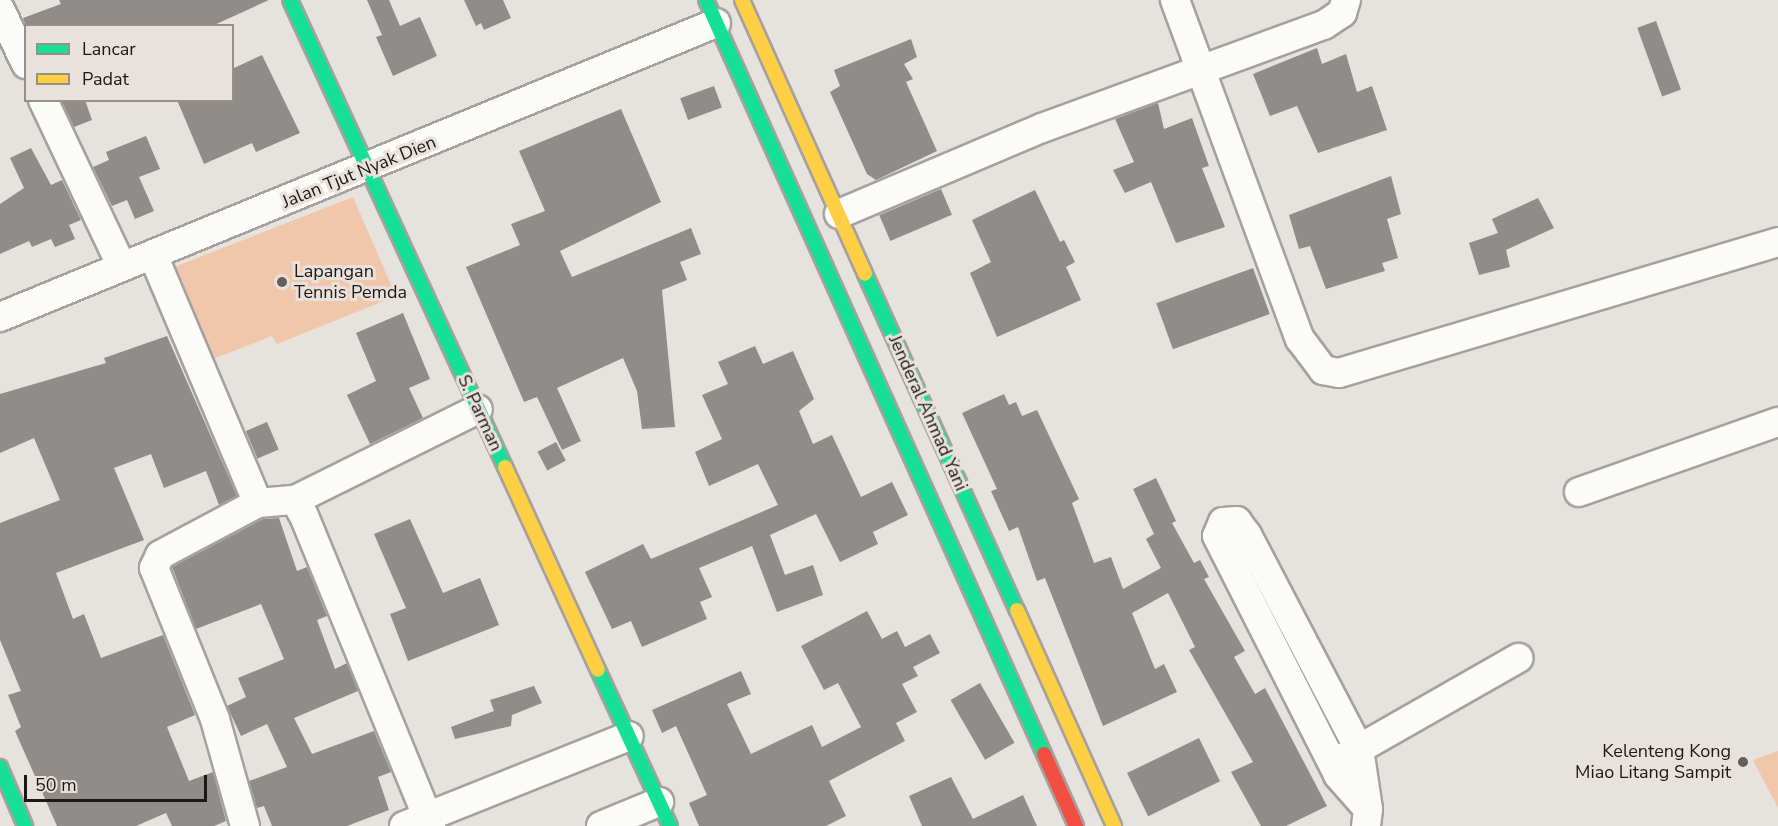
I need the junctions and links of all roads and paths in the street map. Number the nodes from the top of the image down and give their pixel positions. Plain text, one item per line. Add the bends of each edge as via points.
1 (290, 0) edge
2 (742, 0) edge
3 (1175, 0) edge
4 (1346, 0) edge
5 (0, 9) edge
6 (711, 12) edge
7 (24, 60) edge
8 (1201, 70) junction
9 (44, 102) edge
10 (369, 169) junction
11 (839, 214) junction
12 (1778, 242) edge
13 (153, 255) junction
14 (121, 265) junction
15 (0, 317) edge
16 (478, 410) junction
17 (1778, 422) edge
18 (1579, 492) dead end
19 (295, 500) junction
20 (258, 503) junction
21 (1518, 658) dead end
22 (629, 736) junction
23 (1359, 749) junction
24 (1332, 763) junction
25 (0, 767) edge
26 (665, 814) edge
27 (1367, 818) edge
28 (421, 823) edge
29 (25, 826) edge
30 (245, 826) edge
31 (601, 826) edge
32 (1076, 826) edge
33 (1114, 826) edge

1 - 10 main road, S. Parman
2 - 11 main road, Jenderal Ahmad Yani
3 - 8 street
4 - 8 street via 1342,13 1324,25
5 - 7 street
6 - 10 street, Jalan Tjut Nyak Dien
6 - 32 main road, Jenderal Ahmad Yani
8 - 11 street via 1042,128
8 - 12 street via 1300,339 1323,370 1339,373
9 - 14 street
10 - 13 street, Jalan Tjut Nyak Dien
10 - 16 main road, S. Parman
11 - 33 main road, Jenderal Ahmad Yani
13 - 14 street, Jalan Tjut Nyak Dien
13 - 20 street
14 - 15 street, Jalan Tjut Nyak Dien
16 - 19 street
16 - 22 main road, S. Parman
17 - 18 street
19 - 20 street
19 - 28 street
20 - 30 street via 160,555 154,568 215,719
21 - 23 street
22 - 26 main road, S. Parman
22 - 28 street
23 - 24 street
23 - 24 street via 1246,535 1237,521 1223,522 1217,536
23 - 27 street
24 - 27 street
25 - 29 main road
26 - 31 street

